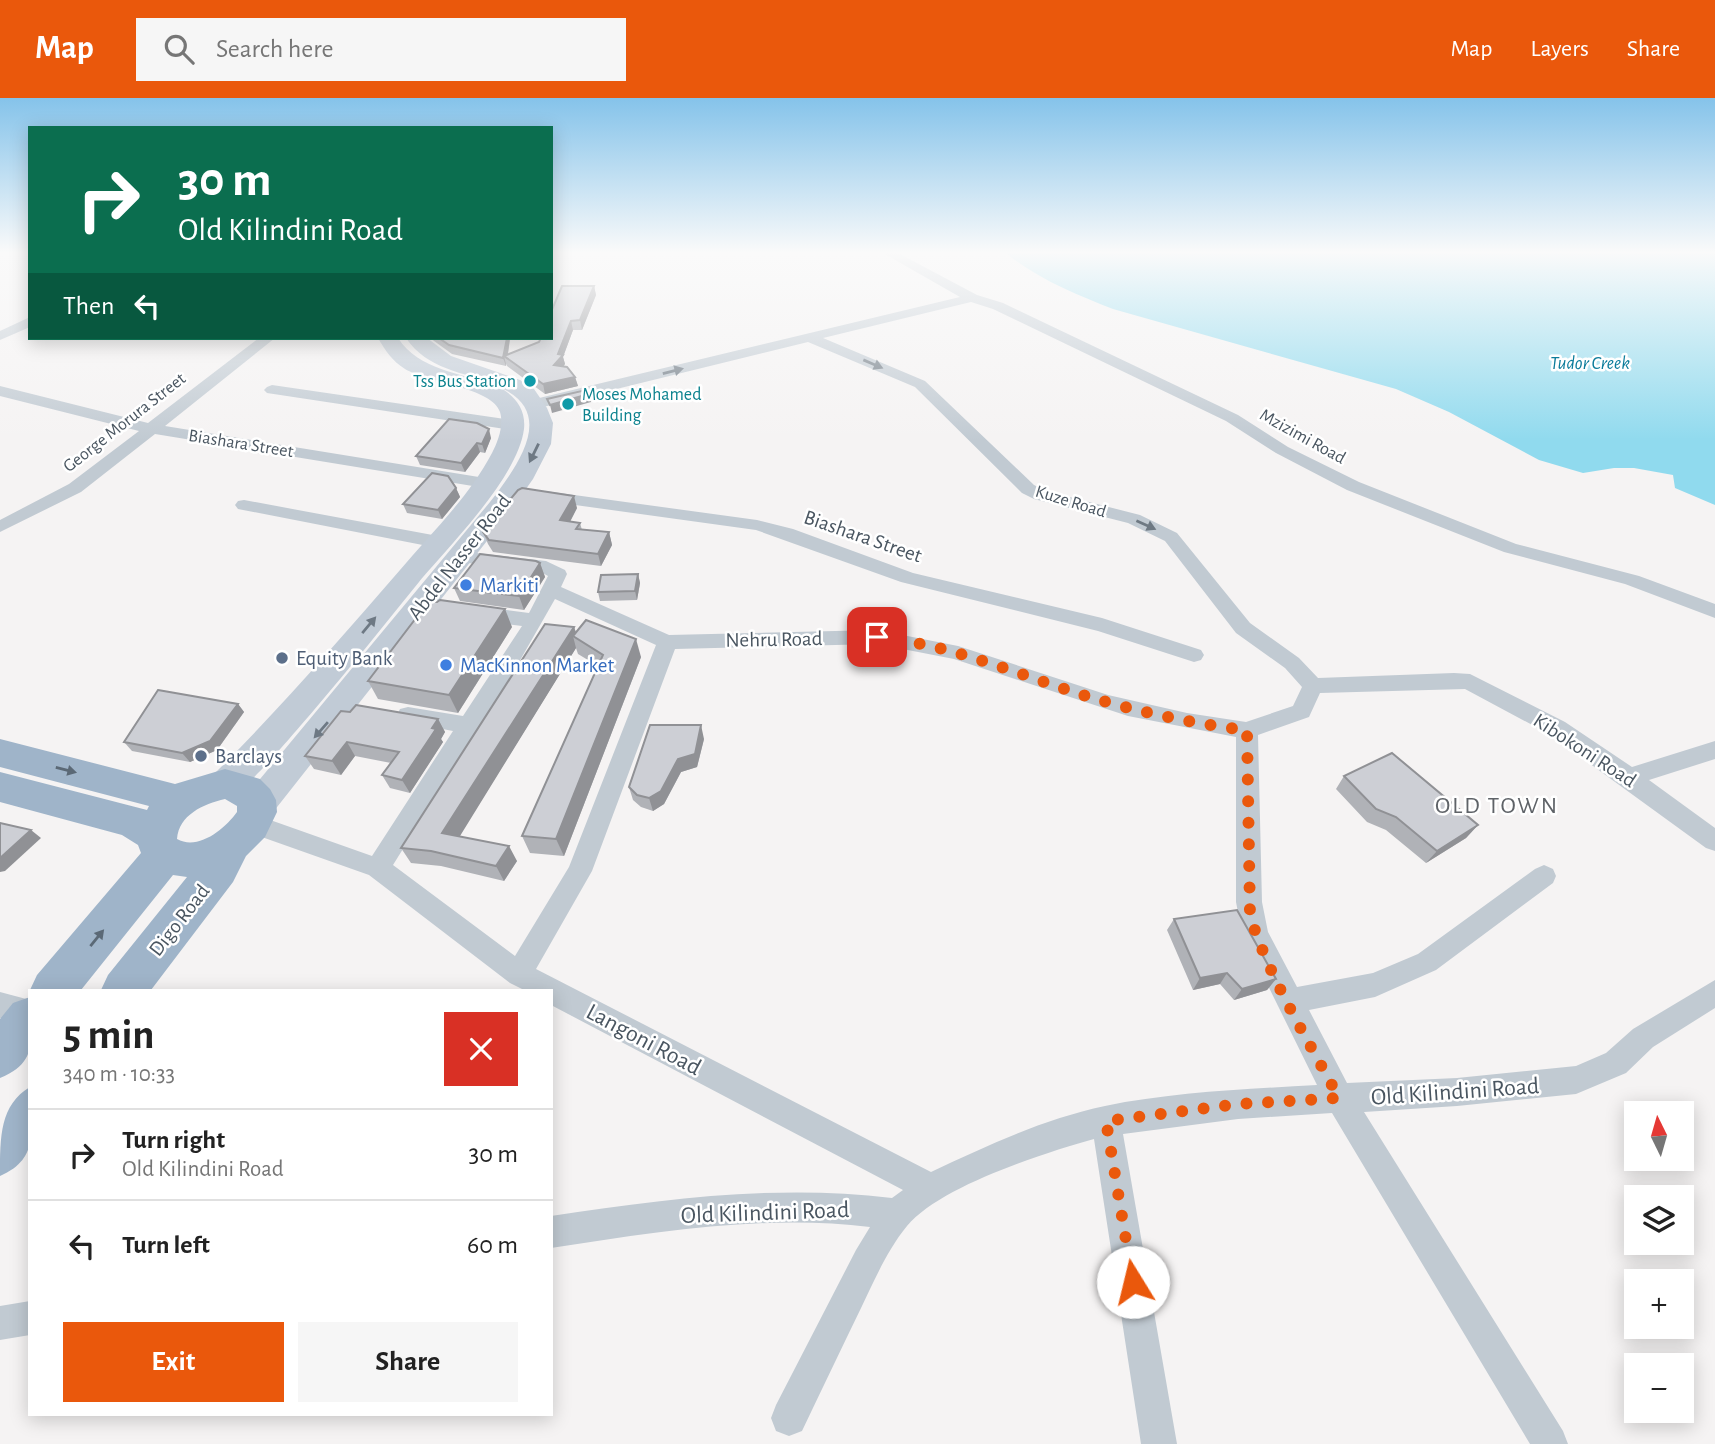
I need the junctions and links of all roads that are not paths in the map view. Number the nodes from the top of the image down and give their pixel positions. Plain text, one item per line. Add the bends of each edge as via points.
1 (899, 316) edge
2 (1019, 316) edge
3 (28, 322) edge
4 (0, 336) edge
5 (810, 338) junction
6 (265, 340) edge
7 (389, 340) edge
8 (418, 340) edge
9 (272, 390) dead end
10 (0, 391) edge
11 (535, 404) junction
12 (512, 425) junction
13 (148, 428) junction
14 (485, 483) junction
15 (511, 491) junction
16 (244, 505) dead end
17 (0, 527) edge
18 (449, 550) junction
19 (551, 590) junction
20 (443, 608) junction
21 (1715, 611) edge
22 (535, 621) junction
23 (667, 642) junction
24 (1194, 655) dead end
25 (1313, 685) junction
26 (365, 708) junction
27 (471, 726) junction
28 (1247, 730) junction
29 (1715, 750) edge
30 (0, 754) edge
31 (1629, 777) junction
32 (225, 784) junction
33 (0, 787) edge
34 (179, 802) junction
35 (247, 825) junction
36 (1715, 841) edge
37 (160, 845) junction
38 (378, 869) junction
39 (1544, 876) dead end
40 (519, 974) junction
41 (54, 989) edge
42 (125, 989) edge
43 (548, 989) edge
44 (553, 992) edge
45 (1715, 993) edge
46 (1288, 1001) junction
47 (0, 1005) edge
48 (28, 1012) edge
49 (28, 1021) edge
50 (0, 1055) edge
51 (1339, 1098) junction
52 (28, 1115) edge
53 (1106, 1121) junction
54 (0, 1150) edge
55 (931, 1188) junction
56 (896, 1214) junction
57 (553, 1232) edge
58 (28, 1318) edge
59 (0, 1323) edge
60 (789, 1418) dead end
61 (1159, 1444) edge
62 (1550, 1444) edge

1 - 5 street
2 - 21 street, Mzizimi Road via 1232,418 1353,486 1510,548 1632,580
3 - 4 street
11 -> 5 street
5 -> 25 street, Kuze Road via 920,384 1028,489 1134,519 1171,537 1243,628 1292,663
6 - 13 street, George Morura Street
7 - 12 main road via 406,362 489,391 511,409
8 - 11 main road via 429,353 509,383
9 - 12 street
10 - 13 street, Biashara Street
11 -> 15 main road, Abdel Nasser Road via 540,440
12 - 14 main road, Abdel Nasser Road via 506,450
13 - 14 street, Biashara Street
13 - 17 street, George Morura Street via 75,488
14 - 18 main road, Abdel Nasser Road
15 - 18 main road, Abdel Nasser Road
15 - 24 street, Biashara Street via 757,525 908,578 1102,625
16 - 18 street
18 - 19 street via 551,569 558,574
18 - 20 main road, Abdel Nasser Road
32 -> 18 main road, Abdel Nasser Road
19 - 22 street
19 - 23 street, Nehru Road
20 - 22 street
20 - 26 main road, Abdel Nasser Road
22 - 27 street
23 - 28 street, Nehru Road via 903,640 1092,698
23 - 40 street via 580,871
25 - 28 street via 1301,711
25 - 31 street, Kibokoni Road via 1470,682 1557,728
26 - 27 street
26 -> 35 main road, Abdel Nasser Road
27 - 38 street
28 - 46 street via 1250,915
29 - 31 street
30 -> 34 highway
31 - 36 street, Kibokoni Road
32 - 34 highway
32 - 35 highway via 254,794
33 - 37 highway via 134,822
34 - 37 highway via 167,812
35 - 37 highway via 194,860 178,860
35 - 38 street, Langoni Road
35 - 42 highway, Digo Road via 218,870
41 -> 37 highway
38 - 40 street, Langoni Road
39 - 46 street via 1427,962 1375,985
40 - 43 street, Langoni Road
44 - 55 street, Langoni Road
45 - 51 street, Old Kilindini Road via 1643,1038 1616,1063 1576,1080
46 - 51 street
47 - 48 street
49 - 50 highway
51 - 53 street, Old Kilindini Road via 1238,1104
51 - 62 street
52 - 54 highway
53 - 55 street, Old Kilindini Road via 1035,1141
53 - 61 street
55 - 56 street, Old Kilindini Road
56 - 57 street, Old Kilindini Road via 855,1208 715,1209
56 - 60 street via 867,1261
58 - 59 street

